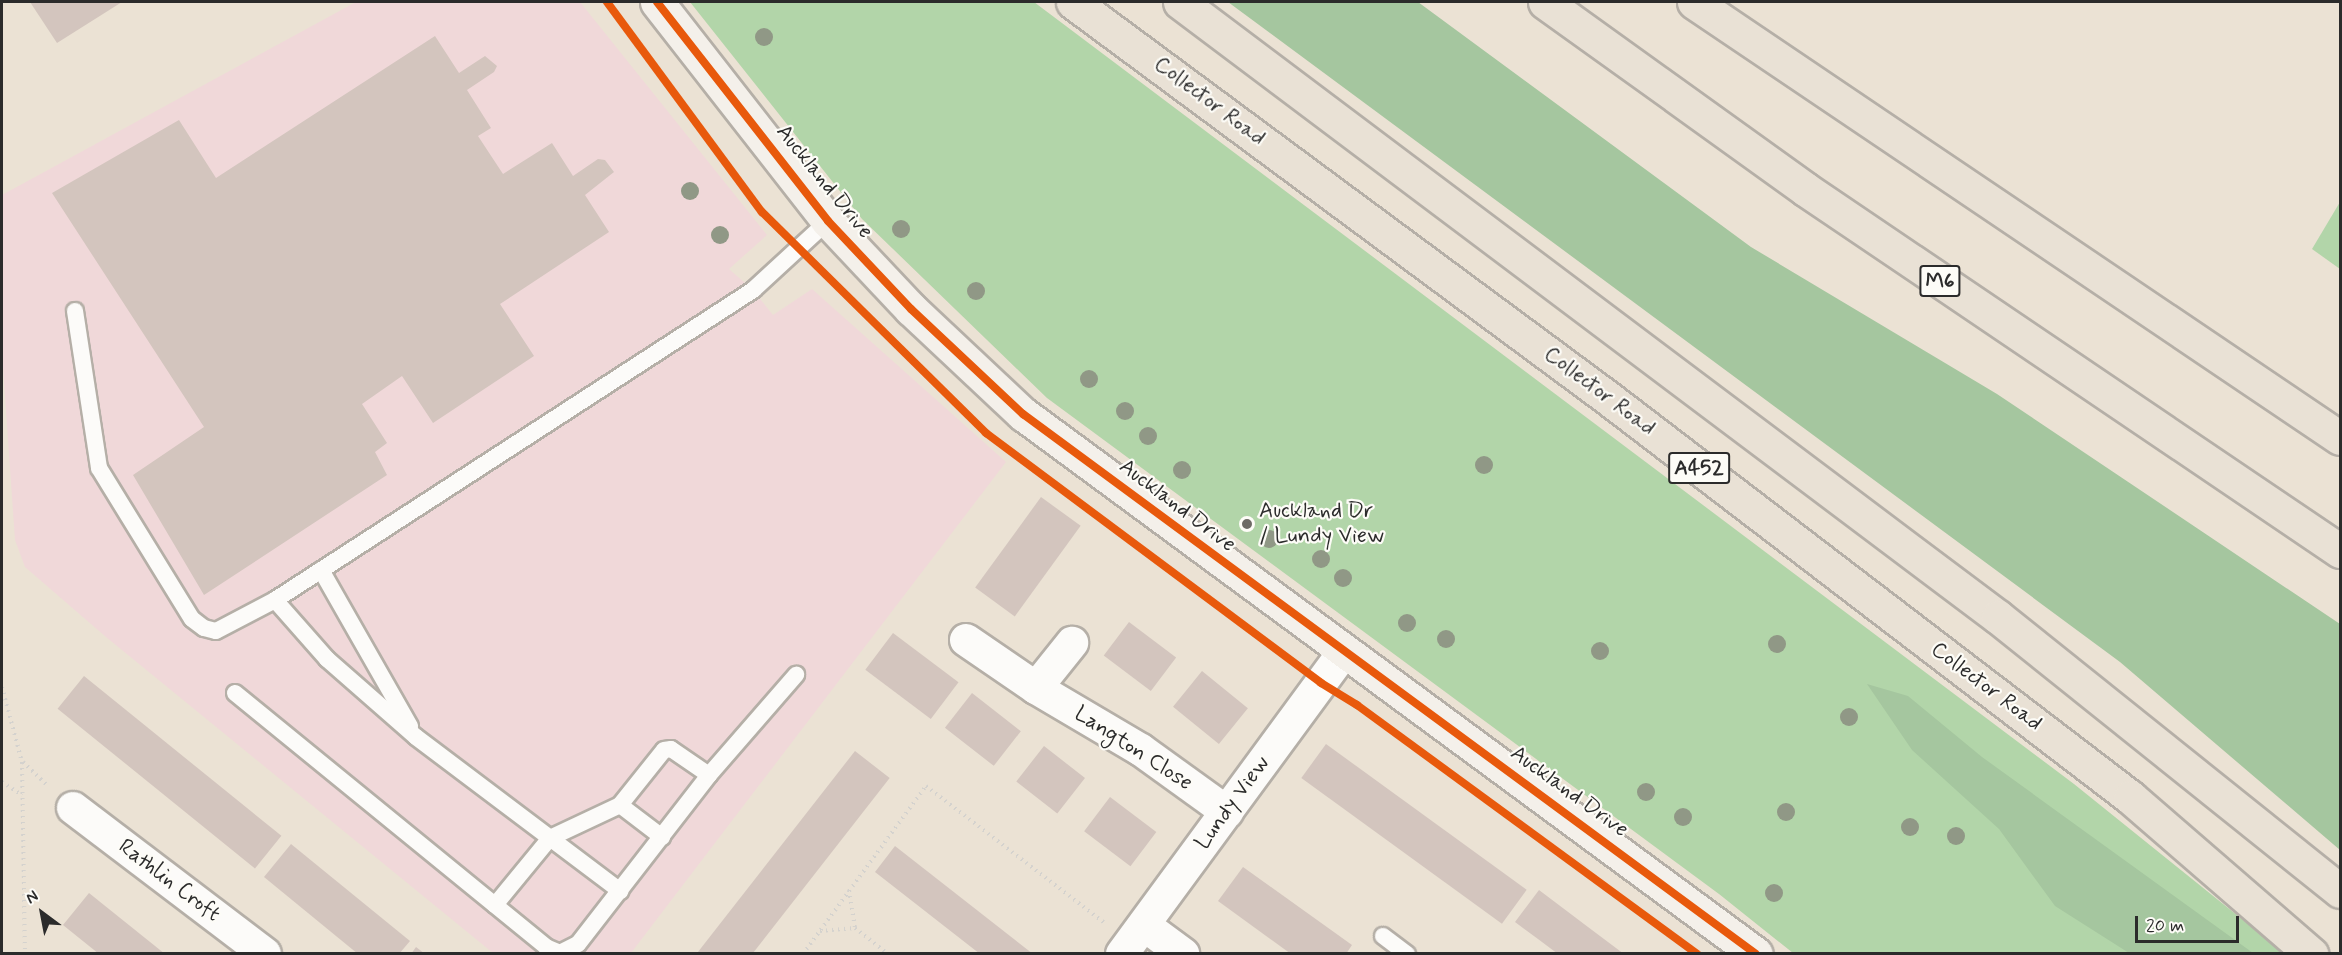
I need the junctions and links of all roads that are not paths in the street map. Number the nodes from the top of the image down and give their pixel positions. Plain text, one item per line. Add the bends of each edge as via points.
1 (657, 2) edge
2 (1073, 2) edge
3 (1180, 2) edge
4 (1545, 2) edge
5 (1694, 2) edge
6 (828, 221) junction
7 (75, 311) dead end
8 (2340, 438) edge
9 (2340, 551) edge
10 (321, 570) junction
11 (274, 600) junction
12 (966, 640) dead end
13 (1072, 643) dead end
14 (1344, 652) junction
15 (796, 675) dead end
16 (1036, 688) junction
17 (235, 693) dead end
18 (416, 737) junction
19 (709, 775) junction
20 (620, 805) junction
21 (73, 808) dead end
22 (1227, 812) junction
23 (662, 837) junction
24 (550, 838) junction
25 (620, 891) junction
26 (2340, 891) edge
27 (495, 905) junction
28 (1383, 936) dead end
29 (1132, 940) edge
30 (265, 954) edge
31 (1183, 954) edge
32 (1407, 954) edge
33 (1755, 954) edge
34 (2311, 954) edge

1 - 6 street, Auckland Drive
2 - 34 highway, Collector Road / A452 via 1604,395 2130,797
3 - 26 highway, A452 via 1998,617
4 - 9 highway, M6 via 1805,189
5 - 8 highway
6 - 10 lane via 753,290
6 - 14 street, Auckland Drive via 911,309 1023,414
7 - 11 lane via 99,468 192,619 216,631
10 - 11 lane
10 - 18 lane
11 - 18 lane via 327,659
12 - 16 street, Langton Close
13 - 16 street
14 - 22 street, Lundy View
14 - 33 street, Auckland Drive
15 - 19 lane
16 - 22 street, Langton Close via 1141,750
17 - 27 lane
18 - 24 lane
19 - 20 lane via 671,749 664,750
19 - 23 lane
20 - 23 lane
20 - 24 lane
21 - 30 street, Rathlin Croft
22 - 29 street, Lundy View
23 - 25 lane
24 - 25 lane
24 - 27 lane
25 - 27 lane via 578,944 560,953 546,948
28 - 32 lane
29 - 31 street

